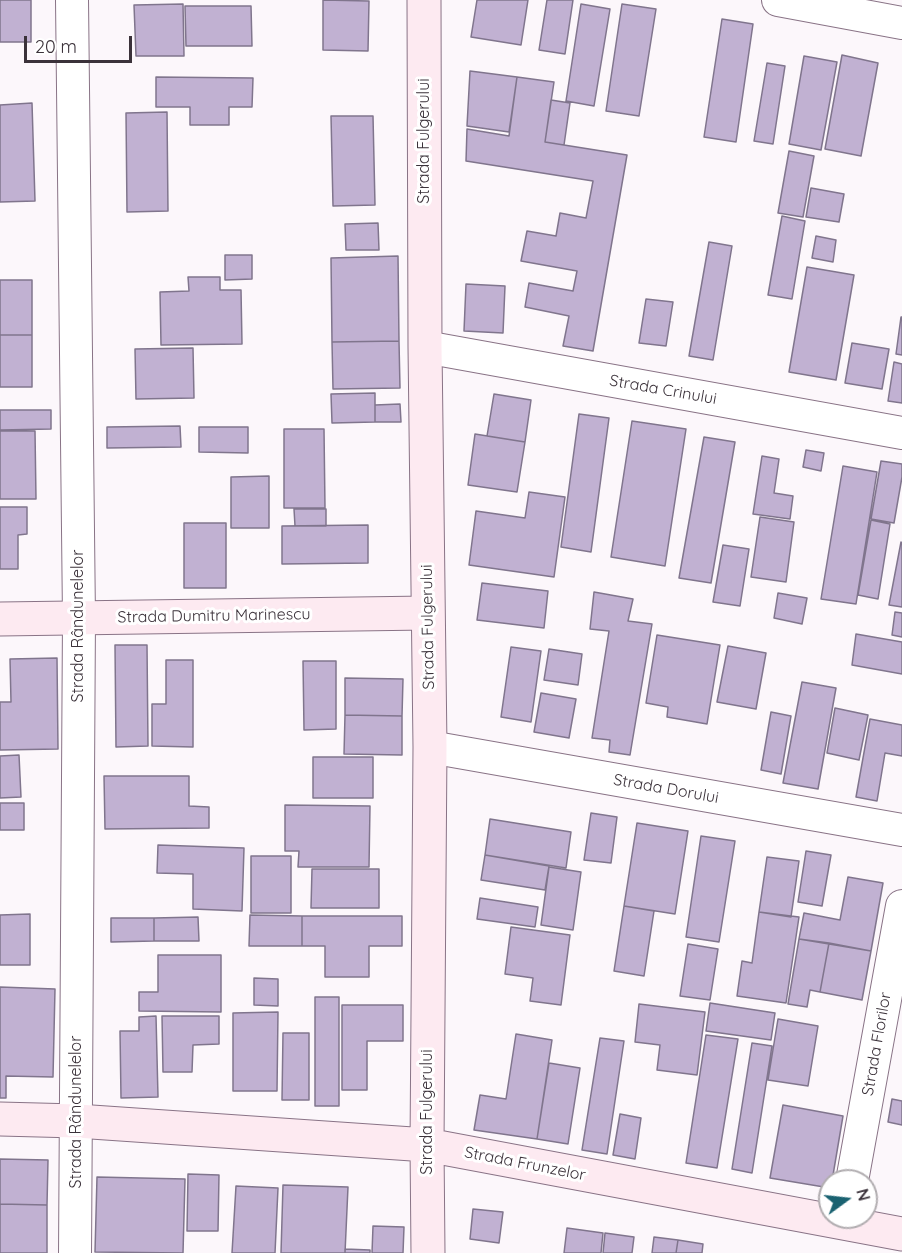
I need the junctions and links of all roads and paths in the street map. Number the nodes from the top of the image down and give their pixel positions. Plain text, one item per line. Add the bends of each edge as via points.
1 (72, 0) edge
2 (424, 0) edge
3 (778, 0) edge
4 (902, 23) edge
5 (425, 347) junction
6 (902, 433) edge
7 (427, 613) junction
8 (79, 618) junction
9 (0, 619) edge
10 (430, 747) junction
11 (902, 830) edge
12 (902, 906) edge
13 (0, 1119) edge
14 (77, 1121) junction
15 (427, 1145) junction
16 (854, 1169) edge
17 (818, 1215) edge
18 (878, 1228) edge
19 (902, 1234) edge
20 (75, 1253) edge
21 (428, 1253) edge

1 - 8 street, Strada Rândunelelor
2 - 5 street, Strada Fulgerului
3 - 4 street
5 - 6 street, Strada Crinului
5 - 7 street, Strada Fulgerului
7 - 8 street, Strada Dumitru Marinescu
7 - 10 street, Strada Fulgerului
8 - 9 street, Strada Dumitru Marinescu
8 - 14 street, Strada Rândunelelor
10 - 11 street, Strada Dorului
10 - 15 street, Strada Fulgerului
12 - 16 street, Strada Florilor
13 - 14 street, Strada Frunzelor
14 - 15 street, Strada Frunzelor
14 - 20 street, Strada Rândunelelor
15 - 17 street, Strada Frunzelor
15 - 21 street, Strada Fulgerului
18 - 19 street, Strada Frunzelor

